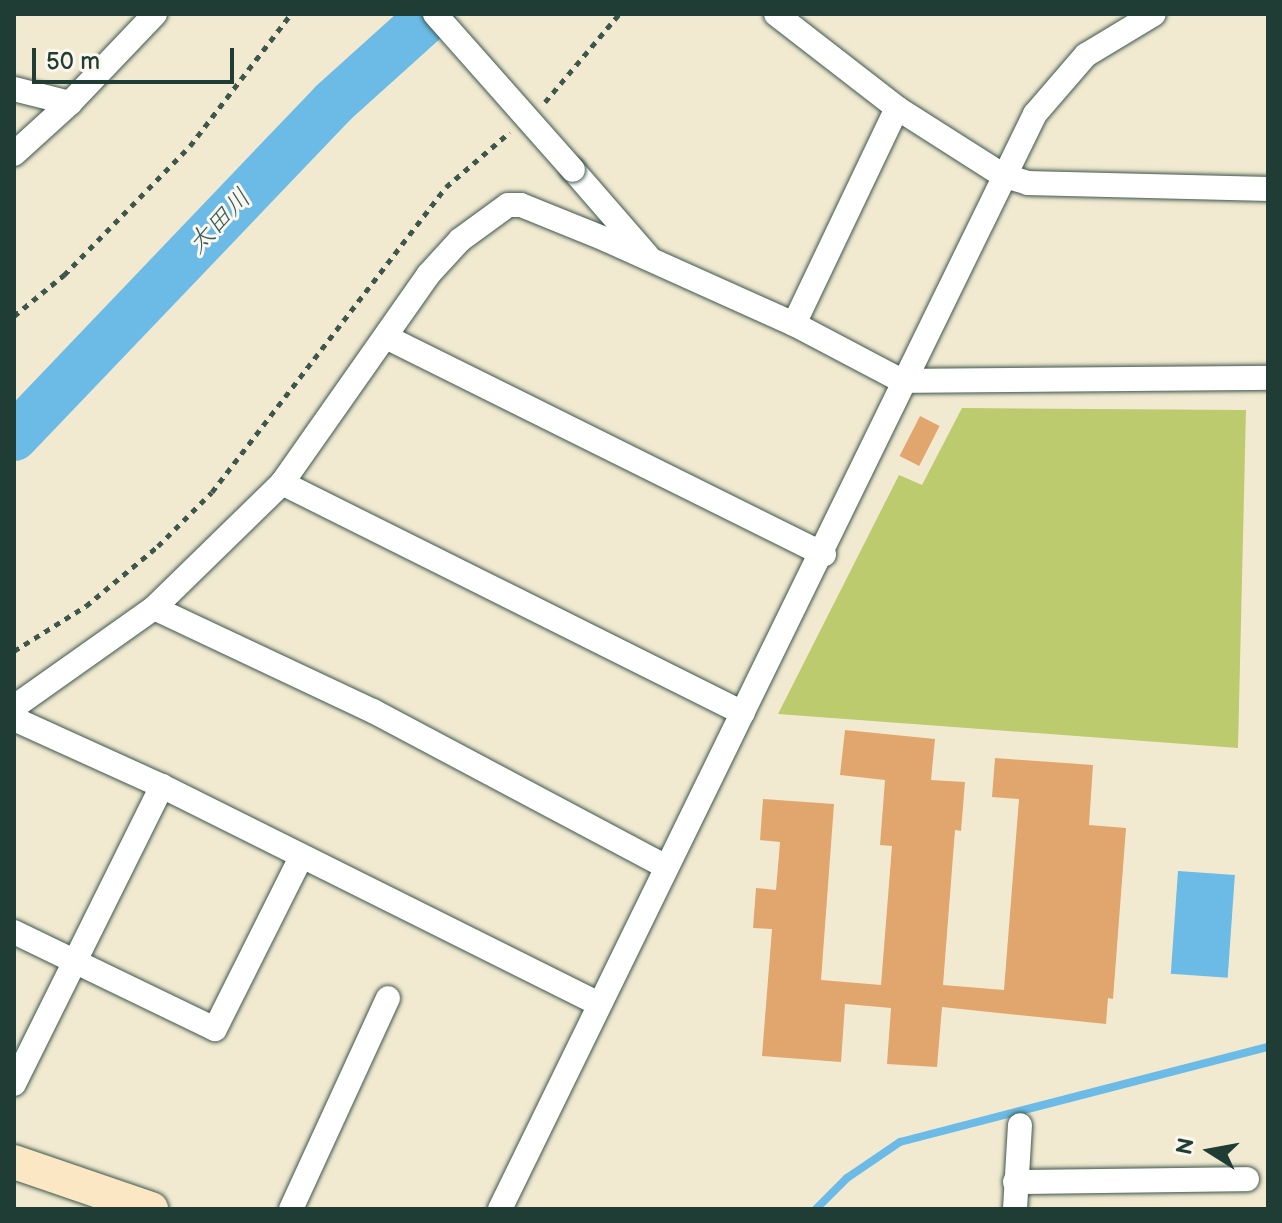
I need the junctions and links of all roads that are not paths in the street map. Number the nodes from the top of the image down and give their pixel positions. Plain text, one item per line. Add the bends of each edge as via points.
1 (155, 14) edge
2 (435, 14) edge
3 (776, 14) edge
4 (1154, 14) edge
5 (14, 89) edge
6 (70, 103) junction
7 (897, 108) junction
8 (14, 154) edge
9 (1002, 175) junction
10 (1268, 189) edge
11 (653, 263) junction
12 (794, 324) junction
13 (386, 337) junction
14 (1268, 378) edge
15 (902, 381) junction
16 (282, 483) junction
17 (824, 554) junction
18 (154, 608) junction
19 (14, 707) edge
20 (743, 713) junction
21 (14, 719) edge
22 (162, 786) junction
23 (301, 857) junction
24 (665, 866) junction
25 (14, 932) edge
26 (76, 963) junction
27 (388, 998) dead end
28 (598, 1003) junction
29 (14, 1084) edge
30 (1020, 1125) dead end
31 (14, 1162) edge
32 (1247, 1179) dead end
33 (1015, 1182) junction
34 (151, 1209) edge
35 (291, 1209) edge
36 (500, 1209) edge
37 (1015, 1209) edge

1 - 6 street
2 - 11 street, bridge
3 - 7 street
4 - 9 street via 1086,55 1060,80
5 - 6 street
6 - 8 street
7 - 9 street
7 - 12 street
9 - 10 street via 1028,183
9 - 15 street
11 - 12 street
11 - 13 street via 521,205 508,205 460,240 428,275
12 - 15 street
13 - 16 street
13 - 17 street
14 - 15 street
15 - 17 street
16 - 18 street
16 - 20 street
17 - 20 street
18 - 19 street
18 - 24 street via 373,711
20 - 24 street
21 - 22 street
22 - 23 street
22 - 26 street
23 - 26 street via 215,1029
23 - 28 street
24 - 28 street
25 - 26 street
26 - 29 street
27 - 35 street
28 - 36 street
30 - 33 street
31 - 34 main road
32 - 33 street
33 - 37 street

